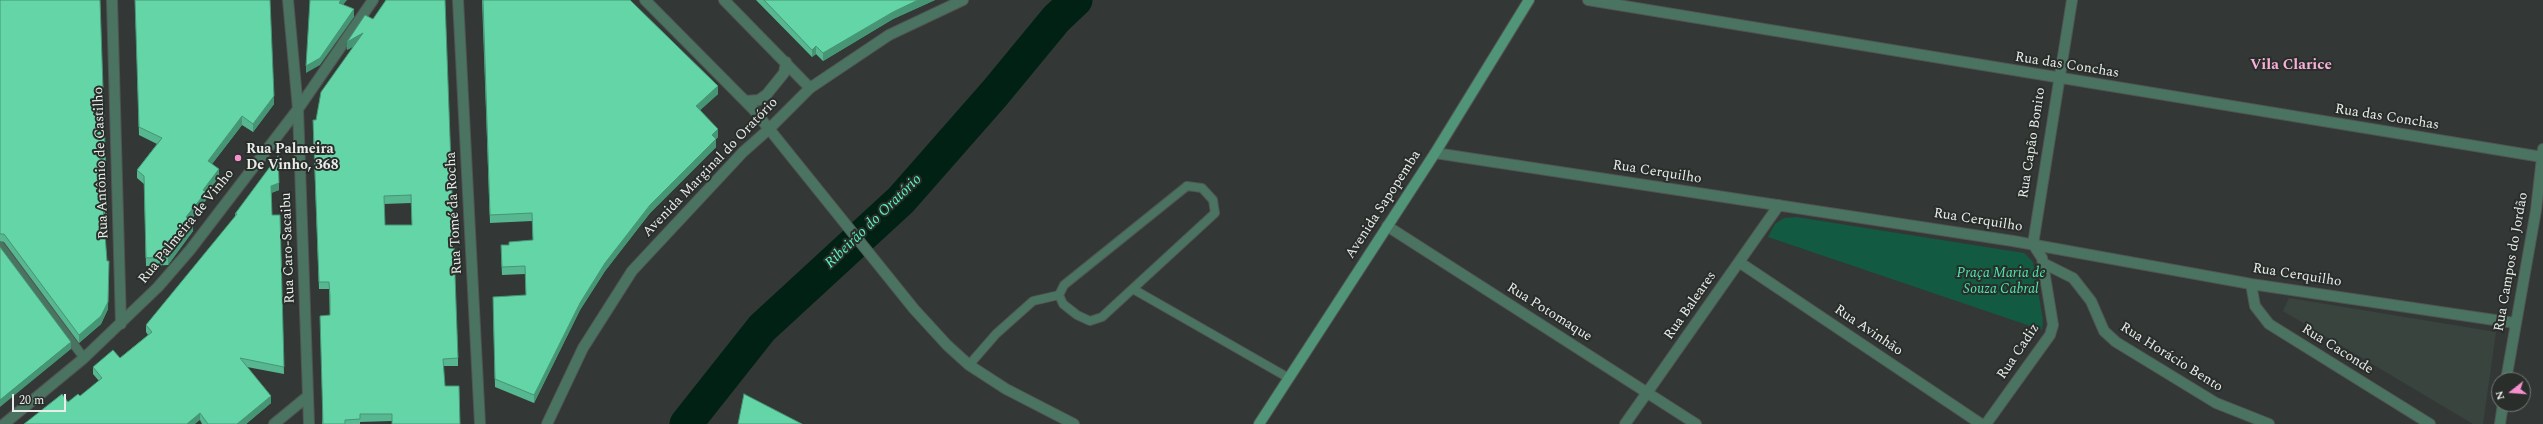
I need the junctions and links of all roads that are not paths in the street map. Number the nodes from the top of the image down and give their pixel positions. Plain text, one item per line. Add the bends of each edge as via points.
1 (112, 0) edge
2 (288, 0) edge
3 (373, 0) edge
4 (458, 0) edge
5 (645, 0) edge
6 (724, 0) edge
7 (963, 0) edge
8 (1529, 0) edge
9 (1588, 0) edge
10 (2072, 0) edge
11 (786, 62) junction
12 (2058, 79) junction
13 (810, 88) junction
14 (745, 101) junction
15 (298, 109) junction
16 (769, 129) junction
17 (1435, 153) junction
18 (2542, 153) edge
19 (1779, 205) junction
20 (2539, 211) edge
21 (1387, 226) junction
22 (2033, 244) junction
23 (0, 245) edge
24 (1739, 262) junction
25 (2043, 263) junction
26 (2251, 284) junction
27 (1132, 288) junction
28 (1059, 295) junction
29 (2515, 323) junction
30 (121, 324) junction
31 (84, 358) junction
32 (969, 365) junction
33 (2507, 372) edge
34 (1287, 377) junction
35 (1648, 392) junction
36 (308, 396) junction
37 (2502, 412) edge
38 (4, 424) edge
39 (274, 424) edge
40 (309, 424) edge
41 (480, 424) edge
42 (548, 424) edge
43 (1074, 424) edge
44 (1259, 424) edge
45 (1626, 424) edge
46 (1696, 424) edge
47 (1981, 424) edge
48 (1986, 424) edge
49 (2269, 424) edge
50 (2430, 424) edge
51 (2500, 424) edge

1 - 30 street, Rua Antônio de Castilho
2 - 15 street, Rua Caro-Sacaibu
3 - 15 street, Rua Palmeira de Vinho
4 - 41 street, Rua Tomé da Rocha
5 - 14 street
6 - 11 street
7 - 13 street, Avenida Marginal do Oratório via 889,35
8 - 17 main road, Avenida Sapopemba
9 - 12 street, Rua das Conchas
10 - 12 street, Rua Capão Bonito
11 - 13 street
11 - 14 street via 784,73 767,94 759,100
12 - 18 street, Rua das Conchas
12 - 22 street, Rua Capão Bonito
13 - 16 street, Avenida Marginal do Oratório
14 - 16 street
15 - 30 street, Rua Palmeira de Vinho via 190,250
15 - 36 street, Rua Caro-Sacaibu
16 - 32 street via 919,314
16 - 42 street, Avenida Marginal do Oratório via 743,152 632,271 583,348
17 - 19 street, Rua Cerquilho
17 - 21 main road, Avenida Sapopemba
18 - 20 street, Rua Campos do Jordão
19 - 22 street, Rua Cerquilho
19 - 24 street, Rua Baleares
20 - 29 street, Rua Campos do Jordão
21 - 34 main road, Avenida Sapopemba
21 - 35 street, Rua Potomaque
22 - 25 street, Rua Cadiz
22 - 26 street, Rua Cerquilho
23 - 31 lane
24 - 35 street, Rua Baleares
24 - 47 street, Rua Avinhão
25 - 48 street, Rua Cadiz via 2052,317 2050,335
25 - 49 street, Rua Horácio Bento via 2073,278 2091,301 2104,331 2116,342 2216,403
26 - 29 street, Rua Cerquilho
26 - 50 street, Rua Caconde via 2255,306 2269,324
27 - 28 lane via 1102,317 1090,321 1063,304
27 - 28 lane via 1215,213 1212,200 1202,188 1187,186 1170,197 1064,285
27 - 34 lane
28 - 32 lane via 1034,301 996,334
29 - 33 street, Rua Campos do Jordão
30 - 31 street, Rua Palmeira de Vinho
31 - 38 street, Rua Palmeira de Vinho
32 - 43 street via 1006,389
34 - 44 main road, Avenida Sapopemba
35 - 45 street, Rua Baleares
35 - 46 street, Rua Potomaque
36 - 39 street
36 - 40 street, Rua Caro-Sacaibu
37 - 51 street

